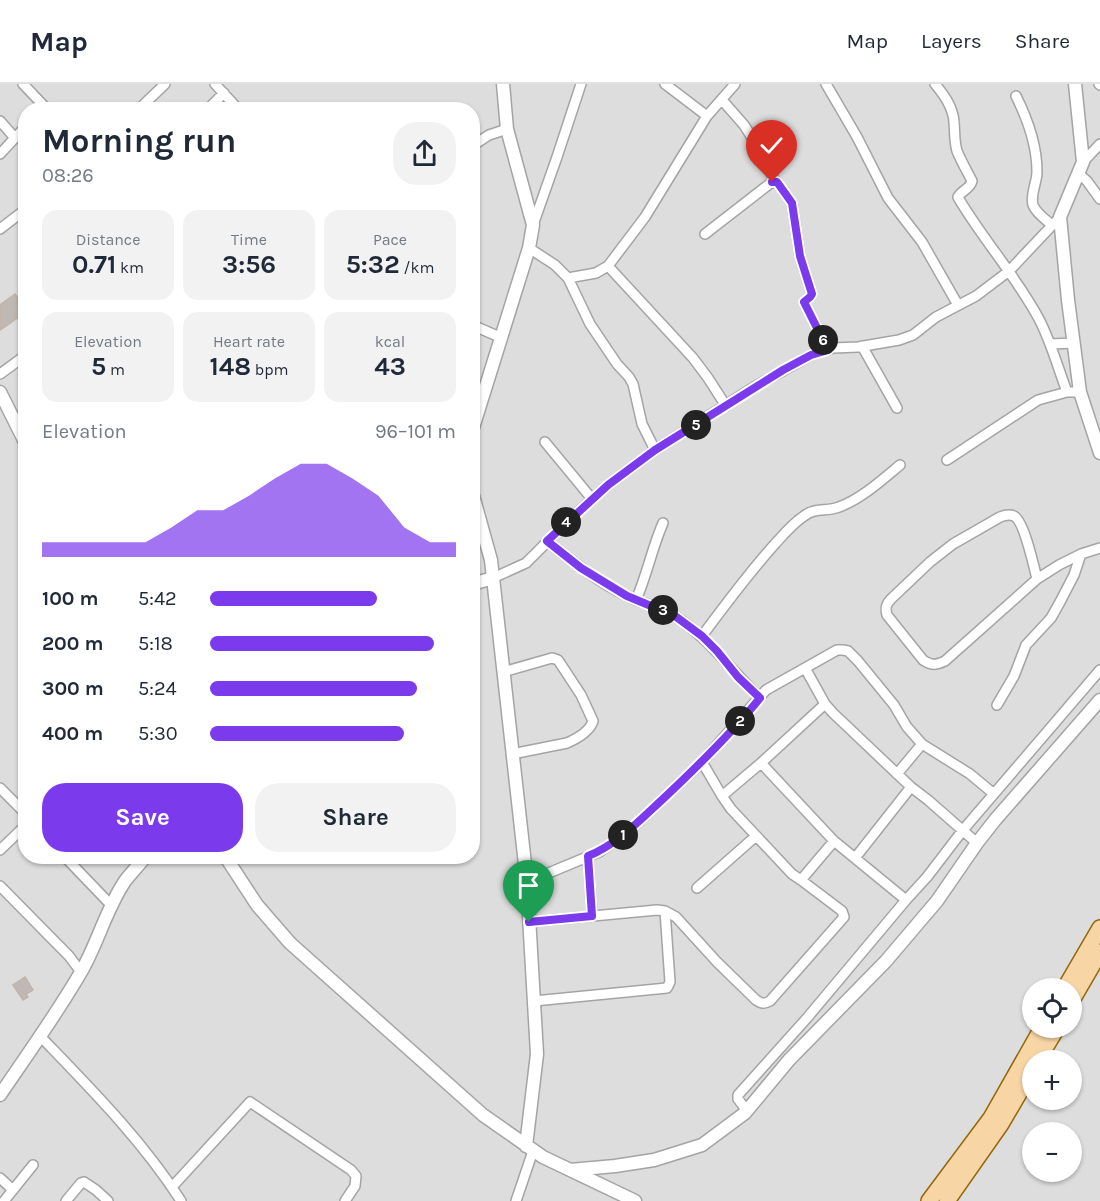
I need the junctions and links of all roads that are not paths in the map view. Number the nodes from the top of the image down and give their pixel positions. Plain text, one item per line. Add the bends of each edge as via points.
1 (23, 84) edge
2 (165, 84) edge
3 (215, 84) edge
4 (503, 84) edge
5 (581, 84) edge
6 (664, 84) edge
7 (735, 84) edge
8 (826, 84) edge
9 (935, 84) edge
10 (1075, 84) edge
11 (224, 93) junction
12 (1016, 96) dead end
13 (722, 100) junction
14 (39, 102) edge
15 (146, 102) edge
16 (215, 102) edge
17 (232, 102) edge
18 (707, 116) junction
19 (0, 121) edge
20 (507, 129) junction
21 (18, 135) edge
22 (15, 138) junction
23 (480, 141) edge
24 (1100, 144) edge
25 (0, 154) edge
26 (1080, 167) junction
27 (775, 181) junction
28 (1100, 199) edge
29 (18, 215) edge
30 (1056, 221) junction
31 (533, 225) junction
32 (0, 229) edge
33 (705, 234) dead end
34 (529, 248) junction
35 (608, 266) junction
36 (1009, 271) junction
37 (568, 278) junction
38 (958, 305) junction
39 (480, 328) edge
40 (502, 338) junction
41 (1074, 343) junction
42 (1050, 344) junction
43 (862, 346) junction
44 (828, 350) junction
45 (18, 361) edge
46 (0, 374) edge
47 (0, 392) edge
48 (1067, 392) junction
49 (1080, 392) junction
50 (480, 406) edge
51 (726, 406) junction
52 (897, 408) dead end
53 (18, 428) edge
54 (545, 442) dead end
55 (655, 450) junction
56 (1099, 450) edge
57 (947, 460) dead end
58 (900, 465) dead end
59 (592, 499) junction
60 (480, 521) edge
61 (663, 523) dead end
62 (547, 541) junction
63 (1100, 548) edge
64 (1082, 554) junction
65 (493, 579) junction
66 (1037, 579) junction
67 (480, 582) edge
68 (636, 600) junction
69 (702, 636) junction
70 (805, 668) junction
71 (1100, 670) edge
72 (503, 672) junction
73 (760, 698) junction
74 (1100, 700) edge
75 (825, 704) junction
76 (997, 705) dead end
77 (922, 744) junction
78 (513, 754) junction
79 (702, 762) junction
80 (761, 763) junction
81 (897, 774) junction
82 (910, 787) junction
83 (0, 788) edge
84 (994, 794) junction
85 (722, 796) junction
86 (18, 806) edge
87 (18, 833) edge
88 (756, 836) junction
89 (969, 836) junction
90 (834, 841) junction
91 (0, 850) edge
92 (588, 856) junction
93 (855, 858) junction
94 (72, 864) edge
95 (139, 864) edge
96 (230, 864) edge
97 (801, 880) junction
98 (527, 882) junction
99 (0, 886) edge
100 (697, 888) dead end
101 (906, 900) junction
102 (112, 906) junction
103 (664, 911) junction
104 (592, 916) junction
105 (529, 922) junction
106 (1100, 928) edge
107 (1100, 952) edge
108 (81, 972) junction
109 (1071, 978) edge
110 (1082, 983) edge
111 (534, 1001) junction
112 (40, 1036) junction
113 (1037, 1038) edge
114 (1022, 1085) edge
115 (0, 1095) edge
116 (742, 1105) junction
117 (996, 1121) junction
118 (529, 1149) junction
119 (33, 1165) dead end
120 (570, 1170) junction
121 (0, 1179) edge
122 (172, 1187) junction
123 (13, 1190) junction
124 (178, 1200) edge
125 (4, 1201) edge
126 (66, 1201) edge
127 (108, 1201) edge
128 (345, 1201) edge
129 (516, 1201) edge
130 (635, 1201) edge
131 (929, 1201) edge
132 (947, 1201) edge

1 - 14 street
2 - 15 street
3 - 11 street
4 - 20 street
5 - 31 street
6 - 18 street
7 - 13 street
8 - 38 street via 888,198 922,242
9 - 36 street via 951,108 957,150 972,181 958,197
10 - 26 street
11 - 16 street
11 - 17 street
12 - 30 street via 1036,154 1032,202 1039,213
13 - 18 street
13 - 27 street via 744,125
18 - 35 street via 645,217
19 - 22 street
20 - 23 street
20 - 31 street
21 - 22 street
22 - 25 street
24 - 26 street
26 - 28 street
26 - 30 street
27 - 33 street
27 - 44 street via 792,203 800,256 812,294 804,302
29 - 32 street
30 - 36 street
30 - 41 street
31 - 34 street
34 - 37 street
34 - 40 street
35 - 37 street via 596,273
35 - 51 street via 693,358
36 - 38 street
36 - 42 street
37 - 55 street via 590,324 633,384 642,424
38 - 43 street via 899,340
39 - 40 street
40 - 50 street
41 - 42 street
41 - 49 street
42 - 48 street
43 - 44 street
43 - 52 street
44 - 51 street via 783,370
45 - 46 street
47 - 53 street
48 - 49 street
48 - 57 street via 1038,400
49 - 56 street
51 - 55 street
54 - 59 street
55 - 59 street
58 - 69 street via 846,504 805,514 761,560
59 - 62 street
60 - 65 street
61 - 68 street
62 - 65 street via 526,563
62 - 68 street via 581,568
63 - 64 street
64 - 66 street
64 - 76 street via 1051,618 1026,645
65 - 67 street
65 - 72 street
66 - 66 street via 936,665 923,660 885,609 891,599 953,544 1007,515 1019,521
68 - 69 street via 675,616
69 - 73 street
70 - 73 street via 766,690
70 - 75 street
70 - 77 street via 837,650 848,651
71 - 84 street
72 - 78 street
72 - 78 street via 555,658 581,695 593,721 567,743
73 - 79 street
74 - 89 street via 1047,760
75 - 80 street
75 - 81 street
77 - 81 street
77 - 84 street
78 - 98 street
79 - 85 street
79 - 92 street via 629,831
80 - 85 street
80 - 90 street
81 - 82 street
82 - 89 street
82 - 93 street
83 - 86 street
84 - 89 street
85 - 88 street
87 - 91 street
88 - 97 street
88 - 100 street
89 - 101 street
89 - 116 street via 937,901 878,969
90 - 93 street
90 - 97 street
92 - 98 street
92 - 104 street
93 - 101 street
94 - 102 street
95 - 102 street
96 - 118 street via 257,905 290,943 483,1115
97 - 103 street via 842,911 844,917 765,1004 717,962 676,917
98 - 105 street
99 - 108 street
101 - 116 street via 738,1095
102 - 108 street
103 - 104 street
103 - 111 street via 670,982 667,988
104 - 105 street
105 - 111 street
106 - 109 main road
107 - 110 main road
108 - 112 street
111 - 118 street via 537,1054
112 - 115 street
112 - 122 street via 124,1126
113 - 117 main road
114 - 117 main road
116 - 120 street via 702,1145 654,1160
117 - 131 main road
117 - 132 main road
118 - 120 street
118 - 129 street
119 - 123 street
120 - 130 street
121 - 123 street
122 - 124 street
122 - 128 street via 250,1102 351,1170 356,1176 355,1186
123 - 125 street
126 - 127 street via 84,1182

